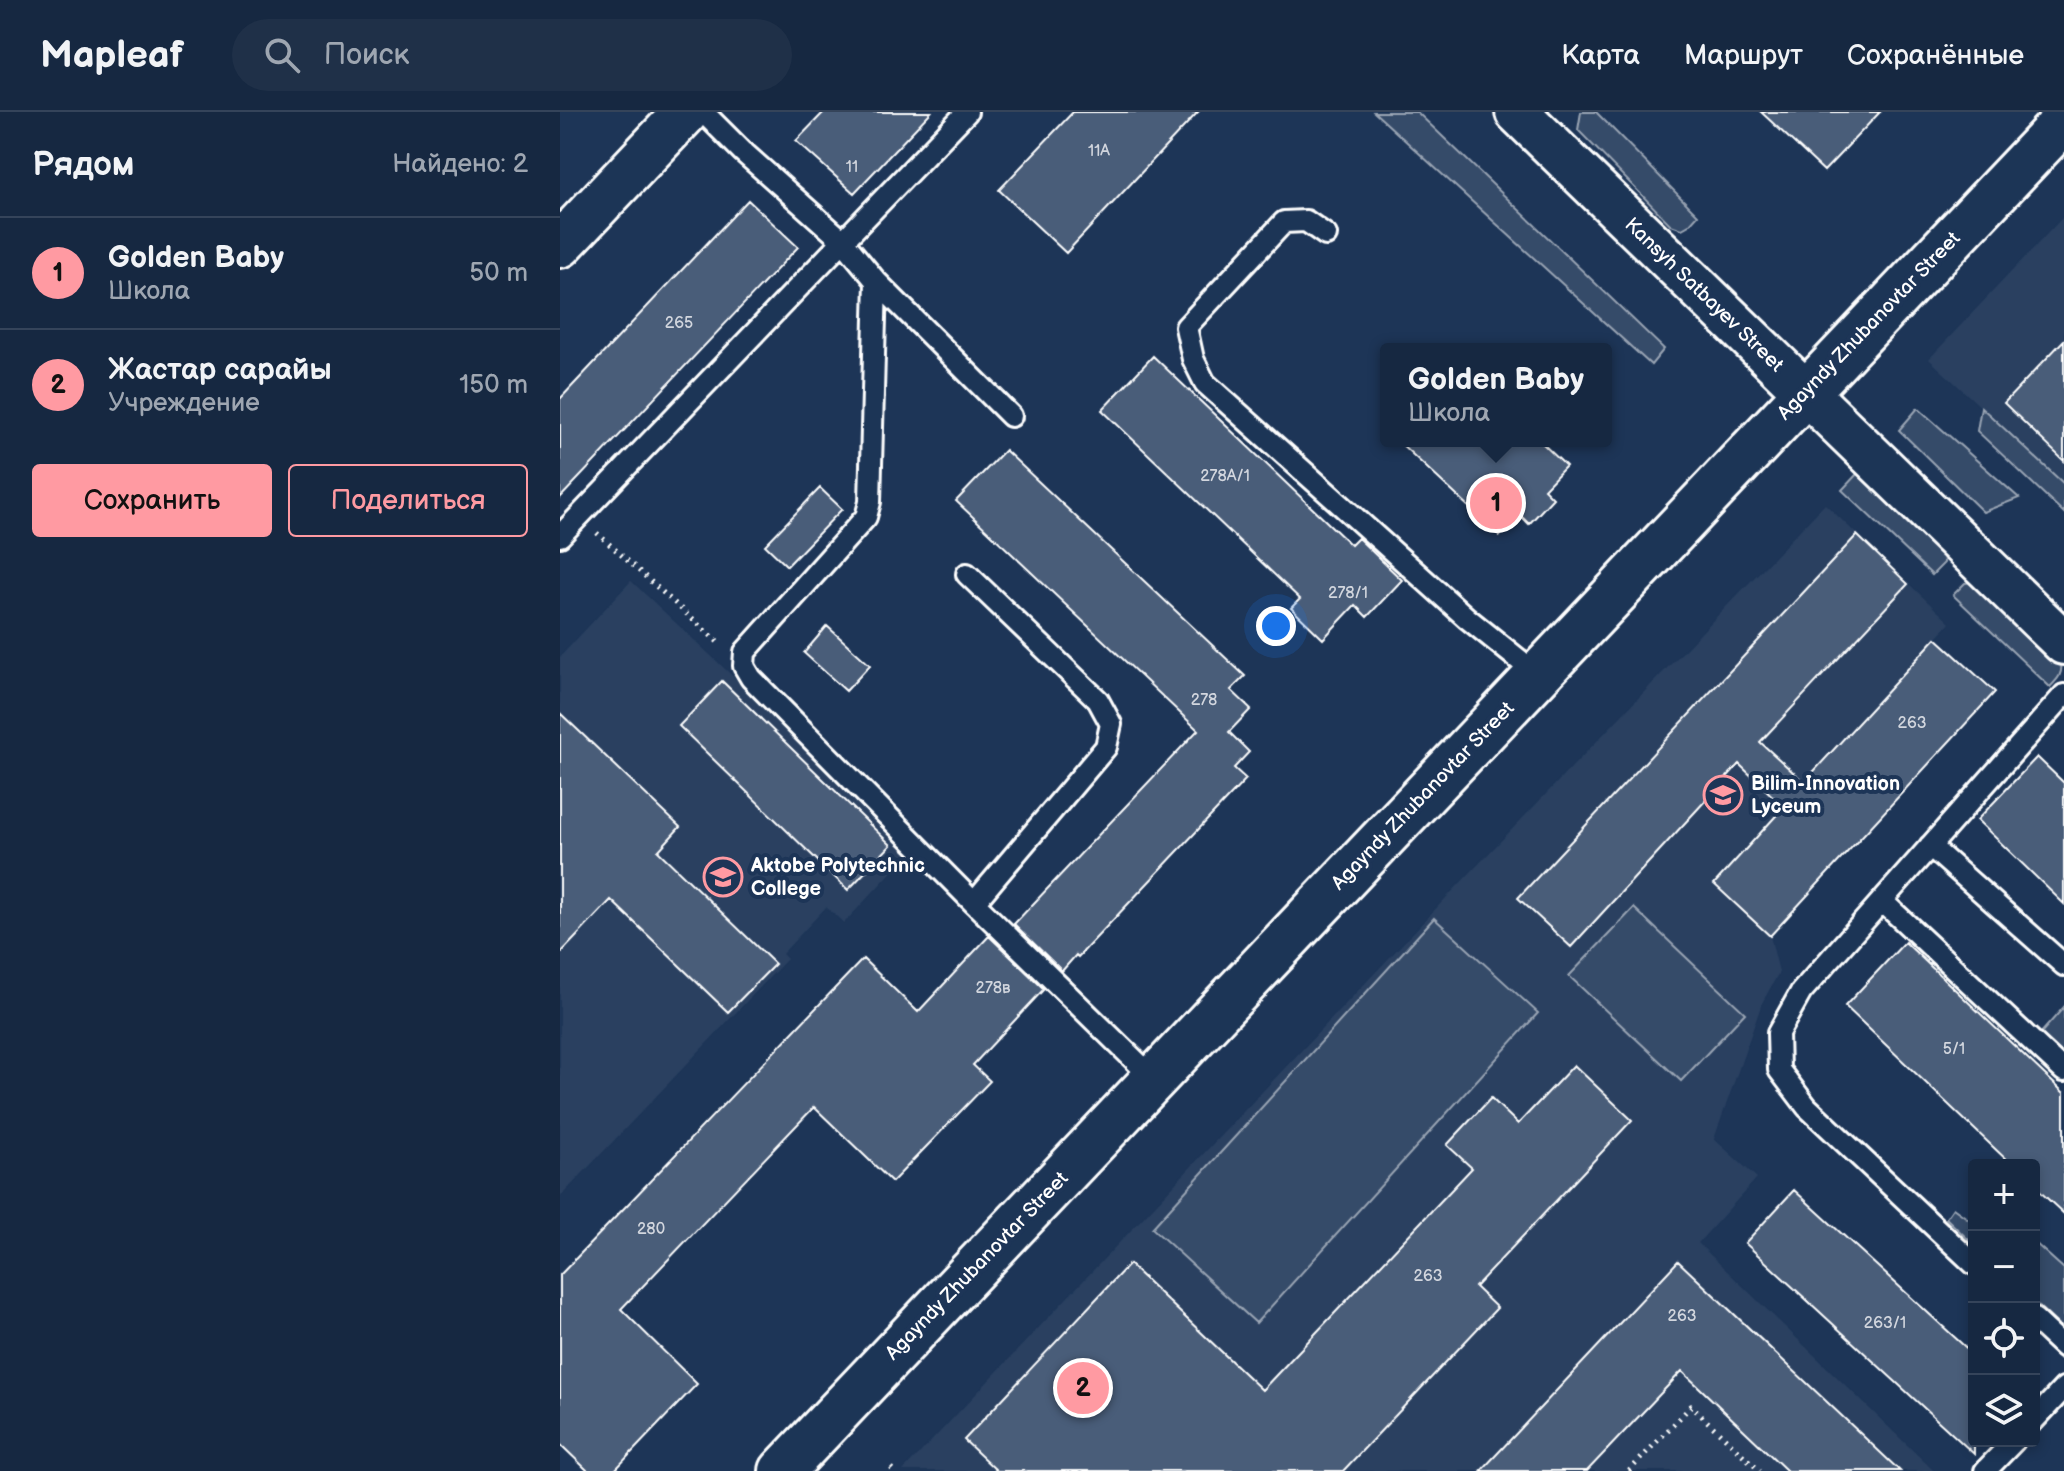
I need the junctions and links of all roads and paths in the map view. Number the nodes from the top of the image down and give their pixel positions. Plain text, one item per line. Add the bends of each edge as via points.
1 (686, 112) edge
2 (703, 112) edge
3 (967, 112) edge
4 (1517, 112) edge
5 (2064, 121) edge
6 (1326, 235) dead end
7 (843, 241) junction
8 (560, 245) edge
9 (876, 281) junction
10 (1805, 393) junction
11 (1011, 416) dead end
12 (578, 517) junction
13 (560, 536) edge
14 (967, 574) dead end
15 (2064, 643) edge
16 (744, 666) junction
17 (1538, 675) junction
18 (2064, 695) edge
19 (1930, 846) junction
20 (1882, 901) junction
21 (974, 903) junction
22 (2064, 965) edge
23 (2064, 1071) edge
24 (1154, 1079) junction
25 (1968, 1258) edge
26 (2040, 1325) edge
27 (2064, 1347) edge
28 (2064, 1388) edge
29 (2040, 1414) edge
30 (2008, 1447) edge
31 (782, 1471) edge
32 (1629, 1471) edge
33 (1760, 1471) edge
34 (1985, 1471) edge

1 - 8 street
2 - 7 lane
3 - 7 lane
4 - 10 street, Kansyh Satbayev Street
5 - 10 street, Agayndy Zhubanovtar Street
6 - 17 lane via 1306,221 1284,222 1186,327 1193,359 1205,383
7 - 9 lane
7 - 12 lane
9 - 11 lane
9 - 16 lane via 866,517 745,652
10 - 15 street, Kansyh Satbayev Street
10 - 17 street, Agayndy Zhubanovtar Street
12 - 13 lane
12 - 16 path
14 - 21 lane via 1098,700 1111,724 1106,747
16 - 21 lane
17 - 24 street, Agayndy Zhubanovtar Street
18 - 19 lane
19 - 20 lane
19 - 22 lane
20 - 23 lane
20 - 25 lane via 1801,992 1778,1033 1779,1070 1807,1107
21 - 24 lane
24 - 31 street, Agayndy Zhubanovtar Street
26 - 27 lane
28 - 29 lane
30 - 34 lane
32 - 33 path via 1691,1406

